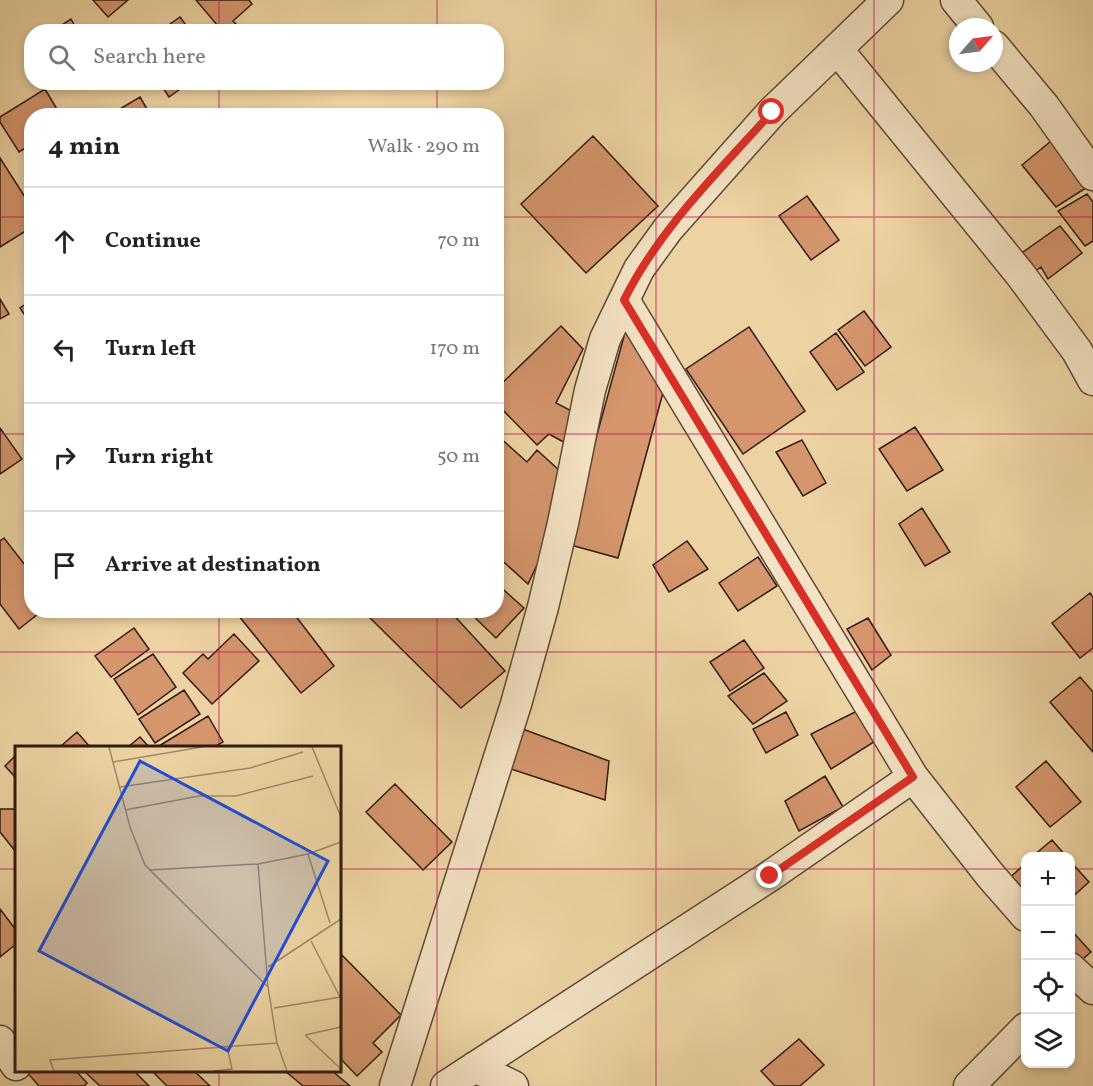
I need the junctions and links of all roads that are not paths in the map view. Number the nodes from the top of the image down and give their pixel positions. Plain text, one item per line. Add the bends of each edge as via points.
1 (888, 0) edge
2 (956, 0) edge
3 (971, 18) edge
4 (838, 50) junction
5 (1003, 57) edge
6 (1093, 175) edge
7 (624, 300) junction
8 (1093, 380) edge
9 (913, 777) junction
10 (1021, 910) edge
11 (1021, 1033) edge
12 (0, 1041) edge
13 (475, 1067) junction
14 (15, 1069) edge
15 (395, 1086) edge
16 (446, 1086) edge
17 (513, 1086) edge
18 (969, 1086) edge

1 - 4 street
2 - 3 street
4 - 7 street via 772,112 668,229 639,269
4 - 8 street via 1020,274 1077,351
5 - 6 street
7 - 9 street
7 - 15 street via 606,339 590,390 551,576 519,693
9 - 10 street
9 - 13 street via 770,876
11 - 18 street
12 - 14 street
13 - 16 street
13 - 17 street

